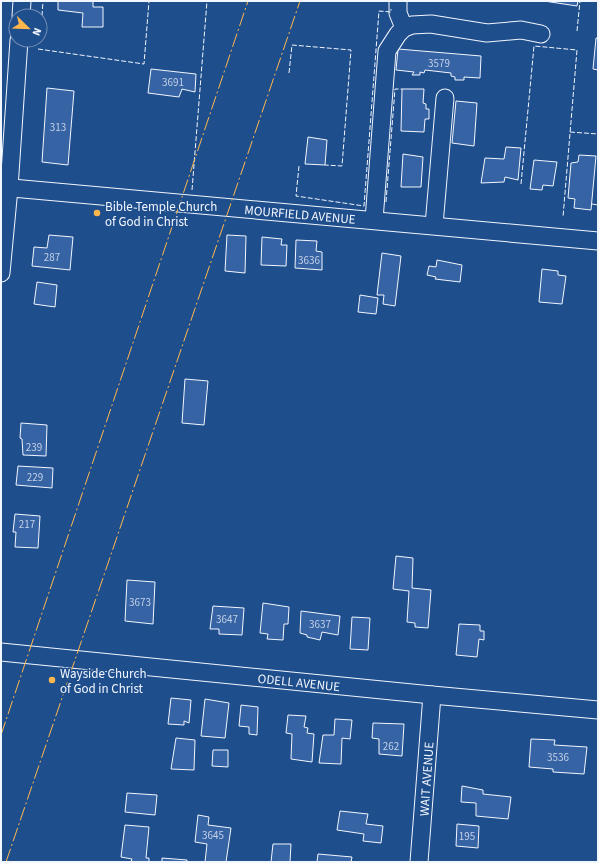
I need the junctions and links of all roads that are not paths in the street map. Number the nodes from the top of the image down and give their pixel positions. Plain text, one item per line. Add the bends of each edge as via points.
1 (398, 1) edge
2 (404, 28) junction
3 (541, 34) dead end
4 (18, 48) edge
5 (445, 98) dead end
6 (5, 187) edge
7 (374, 220) junction
8 (434, 225) junction
9 (598, 241) edge
10 (1, 273) edge
11 (1, 652) edge
12 (432, 695) junction
13 (598, 710) edge
14 (419, 862) edge

1 - 2 street via 398,13
2 - 3 street via 431,24 486,33 521,30
2 - 7 street via 387,51
4 - 6 street
5 - 8 street
6 - 7 street, MOURFIELD AVENUE
6 - 10 street
7 - 8 street, MOURFIELD AVENUE
8 - 9 street, MOURFIELD AVENUE
11 - 12 street, ODELL AVENUE
12 - 13 street, ODELL AVENUE
12 - 14 street, WAIT AVENUE

